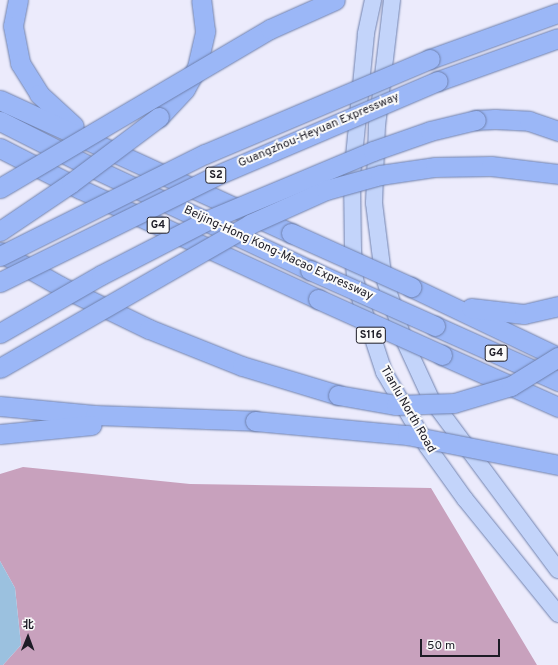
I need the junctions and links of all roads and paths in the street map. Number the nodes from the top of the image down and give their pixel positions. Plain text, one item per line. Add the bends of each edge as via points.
1 (18, 0) edge
2 (201, 0) edge
3 (335, 0) edge
4 (373, 0) edge
5 (392, 0) edge
6 (558, 13) edge
7 (366, 34) junction
8 (388, 35) junction
9 (552, 40) edge
10 (0, 100) edge
11 (0, 121) edge
12 (558, 131) edge
13 (102, 144) junction
14 (0, 148) edge
15 (558, 174) edge
16 (0, 188) edge
17 (0, 231) edge
18 (0, 252) edge
19 (0, 256) edge
20 (0, 282) edge
21 (435, 298) junction
22 (558, 306) edge
23 (0, 333) edge
24 (558, 357) edge
25 (0, 368) edge
26 (558, 381) edge
27 (0, 406) edge
28 (558, 407) edge
29 (255, 421) junction
30 (0, 434) edge
31 (558, 465) edge
32 (558, 570) edge
33 (558, 614) edge

1 - 13 highway via 14,38 25,74 56,112
2 - 17 highway, bridge via 205,31 197,67 177,99 159,117 71,183
3 - 16 highway, bridge via 270,29
4 - 7 main road, Tianlu North Road / S116
5 - 8 main road, S116
6 - 19 highway, Guangzhou-Heyuan Expressway / S2, bridge via 430,59 279,121 138,186
7 - 8 main road
7 - 33 main road, Tianlu North Road / S116 via 352,178 352,235 355,279 377,353 396,394 439,465
8 - 32 main road, S116 via 377,125 374,203 383,274 403,338 416,371 446,423
9 - 20 highway, Guangzhou-Heyuan Expressway / S2, bridge via 438,81 289,143 142,210
10 - 13 highway
11 - 26 highway, Beijing-Hong Kong-Macao Expressway / G4, bridge via 91,167 310,270
12 - 23 highway, bridge via 528,122 476,120 430,131 373,150 208,220 101,275
13 - 21 highway, bridge
14 - 28 highway, Beijing-Hong Kong-Macao Expressway / G4, bridge via 87,192
15 - 25 highway, bridge via 491,166 435,167 380,175 326,190 250,224
18 - 24 highway, bridge via 60,286 156,332 242,366 338,395 396,405 454,403 511,386
21 - 22 highway via 475,309 508,314 537,312
21 - 24 highway
27 - 29 highway via 95,415
29 - 30 highway via 124,422
29 - 31 highway, bridge via 407,435

